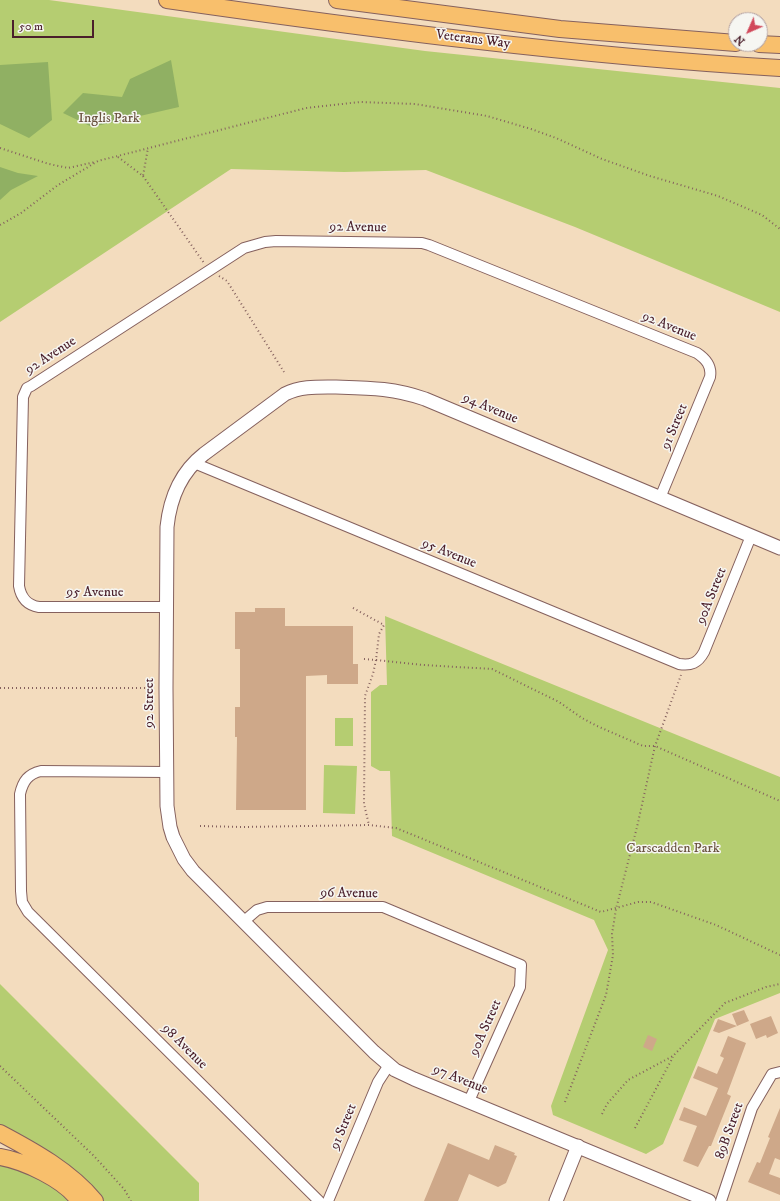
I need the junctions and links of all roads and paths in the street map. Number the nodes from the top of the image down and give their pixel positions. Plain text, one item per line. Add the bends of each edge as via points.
1 (167, 0) edge
2 (337, 0) edge
3 (728, 41) edge
4 (768, 44) edge
5 (780, 45) edge
6 (780, 68) edge
7 (0, 148) edge
8 (148, 148) junction
9 (118, 156) junction
10 (98, 161) junction
11 (143, 176) junction
12 (0, 226) edge
13 (780, 229) edge
14 (208, 270) junction
15 (710, 365) joint
16 (284, 372) dead end
17 (194, 464) junction
18 (660, 498) junction
19 (751, 536) junction
20 (780, 548) edge
21 (26, 602) joint
22 (166, 607) junction
23 (352, 608) dead end
24 (364, 659) dead end
25 (376, 660) junction
26 (694, 664) joint
27 (684, 665) junction
28 (0, 688) edge
29 (148, 688) dead end
30 (655, 746) junction
31 (166, 772) junction
32 (780, 801) edge
33 (369, 825) junction
34 (200, 826) dead end
35 (616, 909) junction
36 (243, 922) junction
37 (780, 955) edge
38 (521, 965) joint
39 (780, 984) edge
40 (674, 1056) junction
41 (389, 1065) junction
42 (0, 1066) edge
43 (776, 1073) edge
44 (469, 1101) junction
45 (565, 1102) dead end
46 (602, 1114) dead end
47 (635, 1128) dead end
48 (0, 1133) edge
49 (578, 1146) junction
50 (0, 1157) edge
51 (79, 1201) edge
52 (95, 1201) edge
53 (130, 1201) edge
54 (319, 1201) edge
55 (328, 1201) edge
56 (556, 1201) edge
57 (709, 1201) edge
58 (720, 1201) edge

1 - 6 main road, Veterans Way via 306,20 556,50
2 - 3 main road, Veterans Way via 560,29
4 - 5 main road
7 - 10 path via 68,168
8 - 9 path
8 - 11 path
8 - 13 path via 306,108 360,102 415,104 487,116 532,129 602,159 718,196 762,215
9 - 10 path
9 - 11 path
10 - 12 path via 58,185
11 - 14 path
14 - 15 street, 92 Avenue via 244,248 265,242 422,243 697,353
14 - 16 path via 228,281
14 - 21 street, 92 Avenue via 25,392 22,406 19,586 22,598
15 - 18 street, 91 Street via 709,383
17 - 18 street, 94 Avenue via 291,391 309,387 380,388 425,399
17 - 22 street, 92 Street via 178,486 168,513
17 - 27 street, 95 Avenue
18 - 19 street, 94 Avenue
19 - 20 street, 94 Avenue
19 - 26 street, 90A Street via 704,652
21 - 22 street, 95 Avenue via 39,607
22 - 31 street, 92 Street
23 - 25 path via 384,625 379,634
24 - 25 path
25 - 30 path via 492,669 559,702 597,726 643,746
25 - 33 path via 365,696 364,804
26 - 27 street, 95 Avenue
27 - 30 path
28 - 29 path
30 - 32 path
30 - 35 path
31 - 36 street, 92 Street via 168,816 178,847 193,871
31 - 54 street, 98 Avenue via 41,771 31,774 20,794 22,902 28,912
33 - 34 path
33 - 35 path via 396,828 601,912
35 - 37 path via 638,902 650,902 716,925
35 - 45 path via 612,934 614,955 606,996
36 - 38 street, 96 Avenue via 257,910 266,907 383,907
36 - 41 street, 97 Avenue
38 - 44 street, 90A Street via 520,987
39 - 40 path via 725,1003
40 - 46 path via 628,1080 607,1104
40 - 47 path
41 - 44 street, 97 Avenue via 403,1074
41 - 55 street, 91 Street via 378,1082
42 - 53 path via 94,1156 124,1189
43 - 58 street, 89B Street via 752,1108
44 - 49 street, 97 Avenue
48 - 52 main road via 64,1172
49 - 56 street
49 - 57 street, 97 Avenue
50 - 51 main road via 32,1166 58,1181

